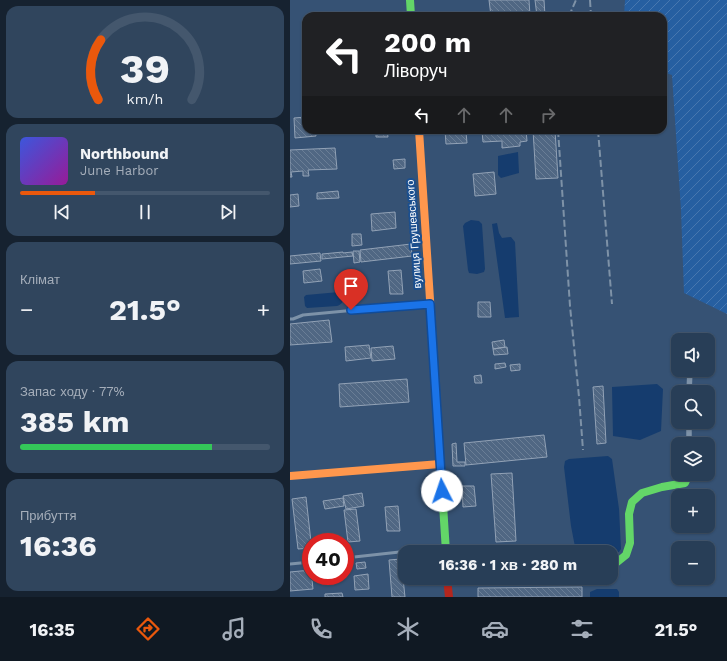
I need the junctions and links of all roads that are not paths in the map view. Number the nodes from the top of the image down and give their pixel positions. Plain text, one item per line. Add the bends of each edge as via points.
1 (410, 0) edge
2 (411, 12) edge
3 (418, 134) edge
4 (430, 304) junction
5 (290, 319) edge
6 (440, 464) junction
7 (290, 476) edge
8 (686, 481) edge
9 (446, 545) edge
10 (398, 553) edge
11 (354, 557) edge
12 (618, 561) edge
13 (302, 563) edge
14 (290, 564) edge
15 (448, 585) edge
16 (449, 597) edge

1 - 2 street
3 - 4 street, вулиця Грушевського
4 - 5 lane via 303,315
4 - 6 street, вулиця Грушевського
6 - 7 street
6 - 9 street, вулиця Грушевського
8 - 12 street via 642,493 632,502 629,514 630,543 626,555
10 - 11 lane
13 - 14 lane
15 - 16 street

